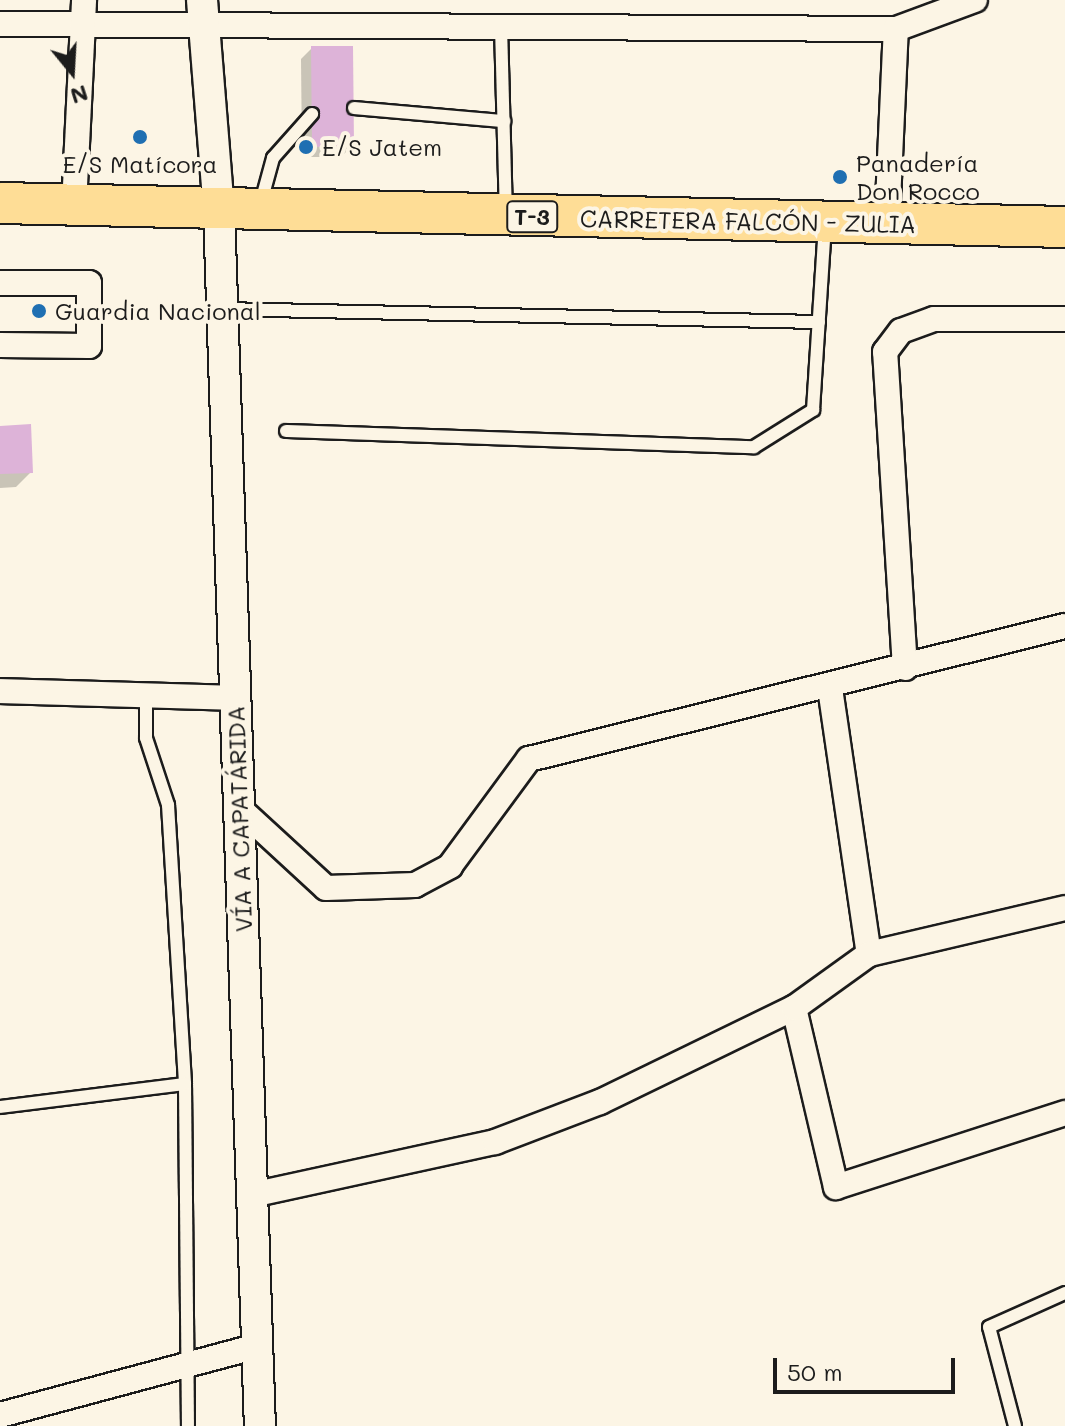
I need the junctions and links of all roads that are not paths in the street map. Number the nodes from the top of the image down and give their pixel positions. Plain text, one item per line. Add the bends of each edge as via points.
1 (961, 2) edge
2 (81, 11) edge
3 (203, 11) edge
4 (0, 24) edge
5 (501, 26) junction
6 (896, 29) junction
7 (354, 108) dead end
8 (312, 114) dead end
9 (504, 121) junction
10 (0, 203) edge
11 (74, 206) junction
12 (219, 212) junction
13 (258, 212) junction
14 (506, 217) junction
15 (825, 223) junction
16 (887, 224) junction
17 (1065, 227) edge
18 (0, 283) edge
19 (222, 309) junction
20 (1065, 319) edge
21 (819, 322) junction
22 (0, 345) edge
23 (286, 431) dead end
24 (1065, 626) edge
25 (905, 668) junction
26 (830, 688) junction
27 (0, 691) edge
28 (146, 696) junction
29 (235, 698) junction
30 (239, 808) junction
31 (1065, 908) edge
32 (869, 954) junction
33 (794, 1008) junction
34 (185, 1084) junction
35 (0, 1107) edge
36 (1065, 1113) edge
37 (252, 1195) junction
38 (1065, 1293) edge
39 (257, 1346) junction
40 (182, 1363) junction
41 (0, 1415) edge
42 (188, 1426) edge
43 (260, 1426) edge
44 (1015, 1426) edge

1 - 6 street
2 - 3 street
2 - 4 street
2 - 11 street
3 - 5 street
3 - 12 street, VÍA A CAPATÁRIDA
5 - 6 street
5 - 9 lane
6 - 16 street
7 - 9 lane
8 - 13 lane via 273,158
9 - 14 lane
10 - 11 highway, CARRETERA FALCÓN - ZULIA / T-3
11 - 12 highway, CARRETERA FALCÓN - ZULIA / T-3
12 - 13 highway, CARRETERA FALCÓN - ZULIA / T-3
12 - 19 street, VÍA A CAPATÁRIDA
13 - 14 highway, CARRETERA FALCÓN - ZULIA / T-3
14 - 15 highway, CARRETERA FALCÓN - ZULIA / T-3
15 - 16 highway, CARRETERA FALCÓN - ZULIA / T-3
15 - 21 lane
16 - 17 highway, CARRETERA FALCÓN - ZULIA / T-3
18 - 22 street via 89,283 89,346
19 - 21 lane
19 - 29 street, VÍA A CAPATÁRIDA
20 - 25 street via 934,319 901,331 885,352
21 - 23 lane via 813,410 754,447
24 - 25 street
25 - 26 street
26 - 30 street via 529,759 450,866 415,885 326,888
26 - 32 street
27 - 28 street
28 - 29 street
28 - 34 lane via 146,738 168,805
29 - 30 street, VÍA A CAPATÁRIDA
30 - 37 street, VÍA A CAPATÁRIDA
31 - 32 street
32 - 33 street
33 - 36 street via 836,1187
33 - 37 street via 600,1102 495,1142
34 - 35 lane
34 - 40 lane
37 - 39 street, VÍA A CAPATÁRIDA
38 - 44 lane via 989,1327
39 - 40 street
39 - 43 street, VÍA A CAPATÁRIDA
40 - 41 street
40 - 42 lane

